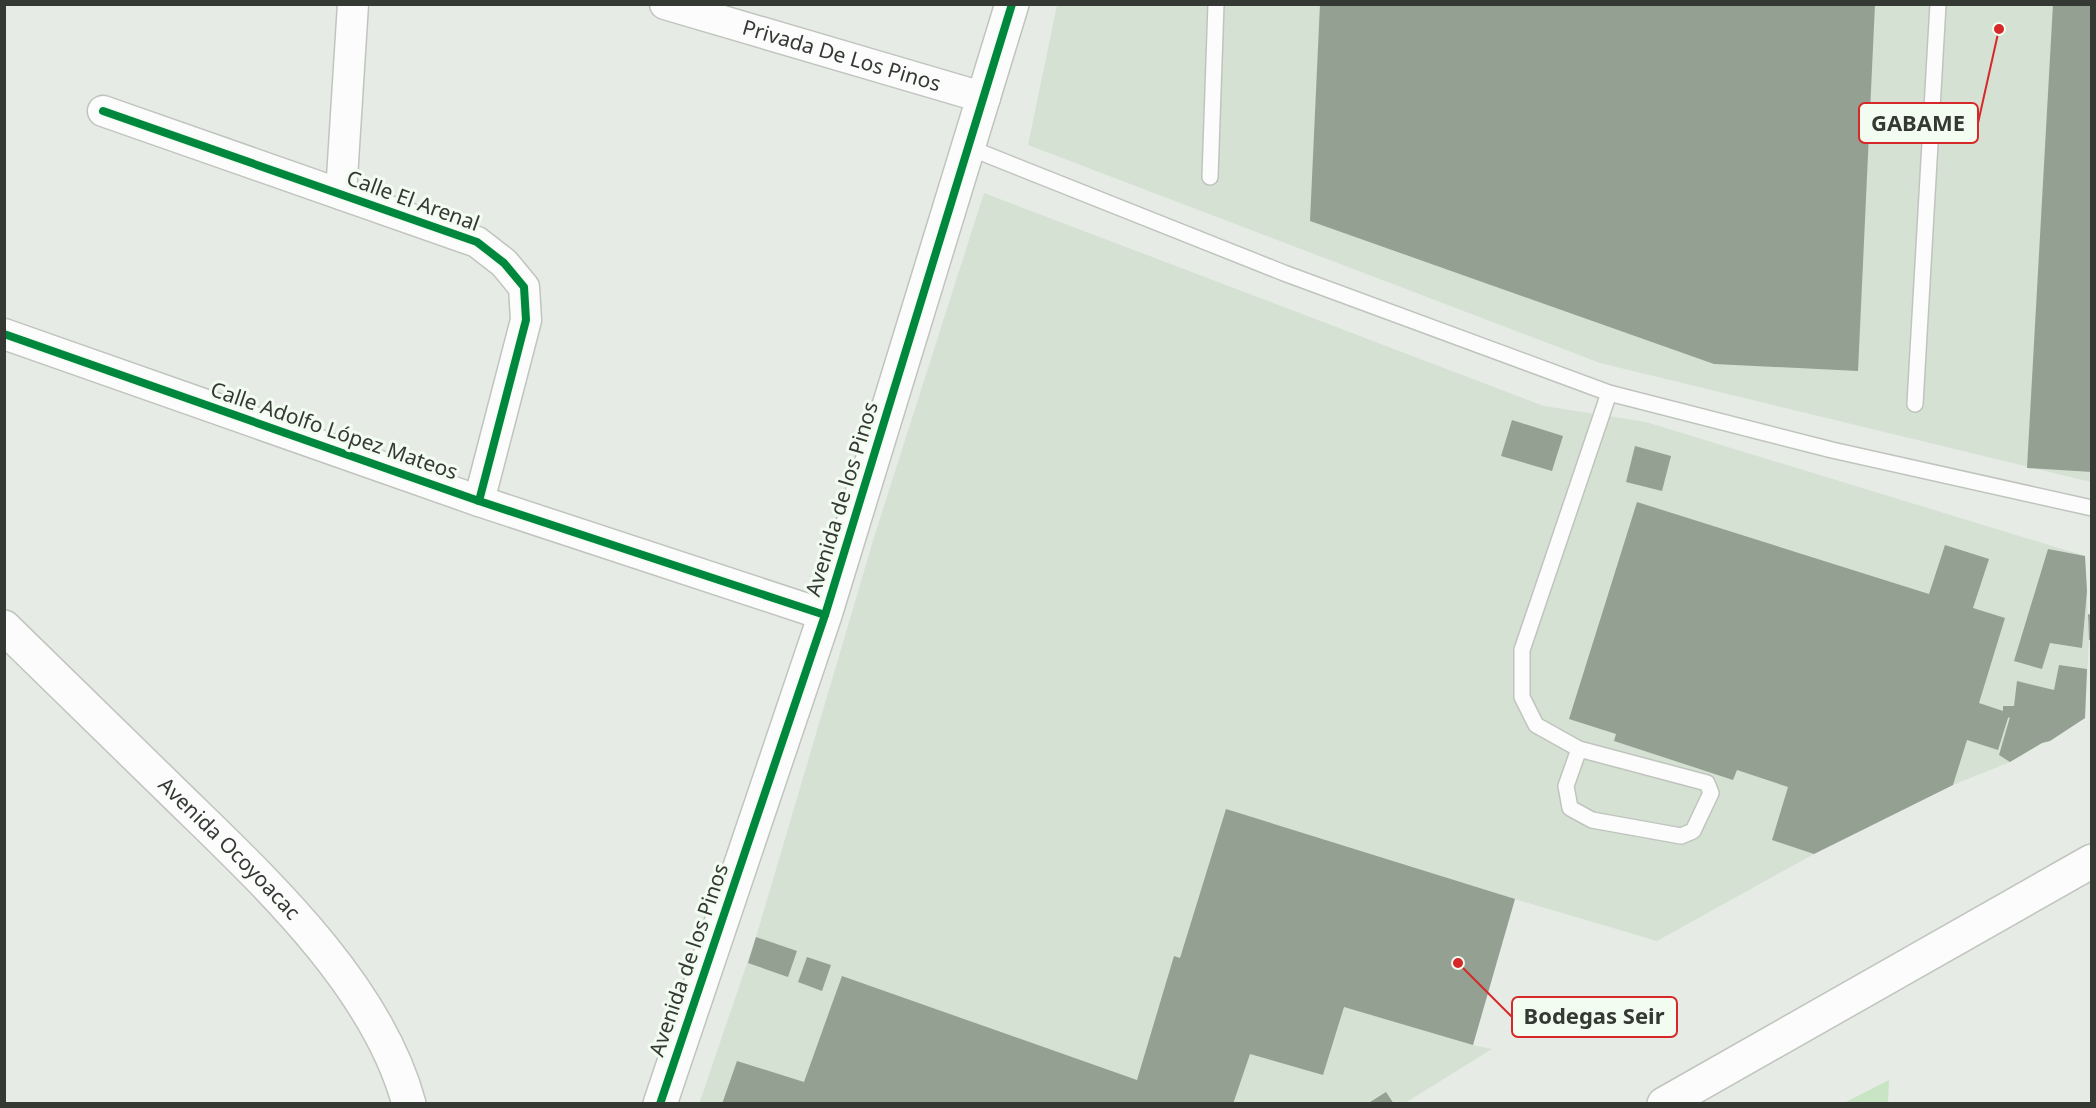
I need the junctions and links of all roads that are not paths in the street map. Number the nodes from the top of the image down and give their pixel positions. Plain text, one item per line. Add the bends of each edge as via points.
1 (353, 4) edge
2 (665, 4) edge
3 (1012, 4) edge
4 (1216, 4) edge
5 (1938, 4) edge
6 (985, 98) junction
7 (103, 111) dead end
8 (970, 148) junction
9 (1210, 177) dead end
10 (341, 194) junction
11 (4, 334) edge
12 (1609, 393) junction
13 (1916, 404) dead end
14 (479, 501) junction
15 (2091, 508) edge
16 (825, 615) junction
17 (4, 627) edge
18 (1579, 749) junction
19 (2091, 861) edge
20 (409, 1104) edge
21 (660, 1104) edge
22 (1664, 1104) edge

1 - 10 street, Calle El Arenal
2 - 6 street, Privada De Los Pinos
3 - 6 street, Avenida de los Pinos
4 - 9 lane
5 - 13 lane
6 - 8 street, Avenida de los Pinos
7 - 10 street, Calle El Arenal
8 - 12 lane via 1284,273
8 - 16 street, Avenida de los Pinos
10 - 14 street, Calle El Arenal via 477,242 504,263 524,287 526,320
11 - 14 street, Calle Adolfo López Mateos
12 - 15 lane via 1832,450
12 - 18 lane via 1522,650 1522,697 1536,725
14 - 16 street, Calle Adolfo López Mateos
16 - 21 street, Avenida de los Pinos
17 - 20 street, Avenida Ocoyoacac via 275,891 340,972 377,1027
18 - 18 lane via 1707,783 1711,794 1693,831 1681,836 1592,820 1570,808 1566,786
19 - 22 street

